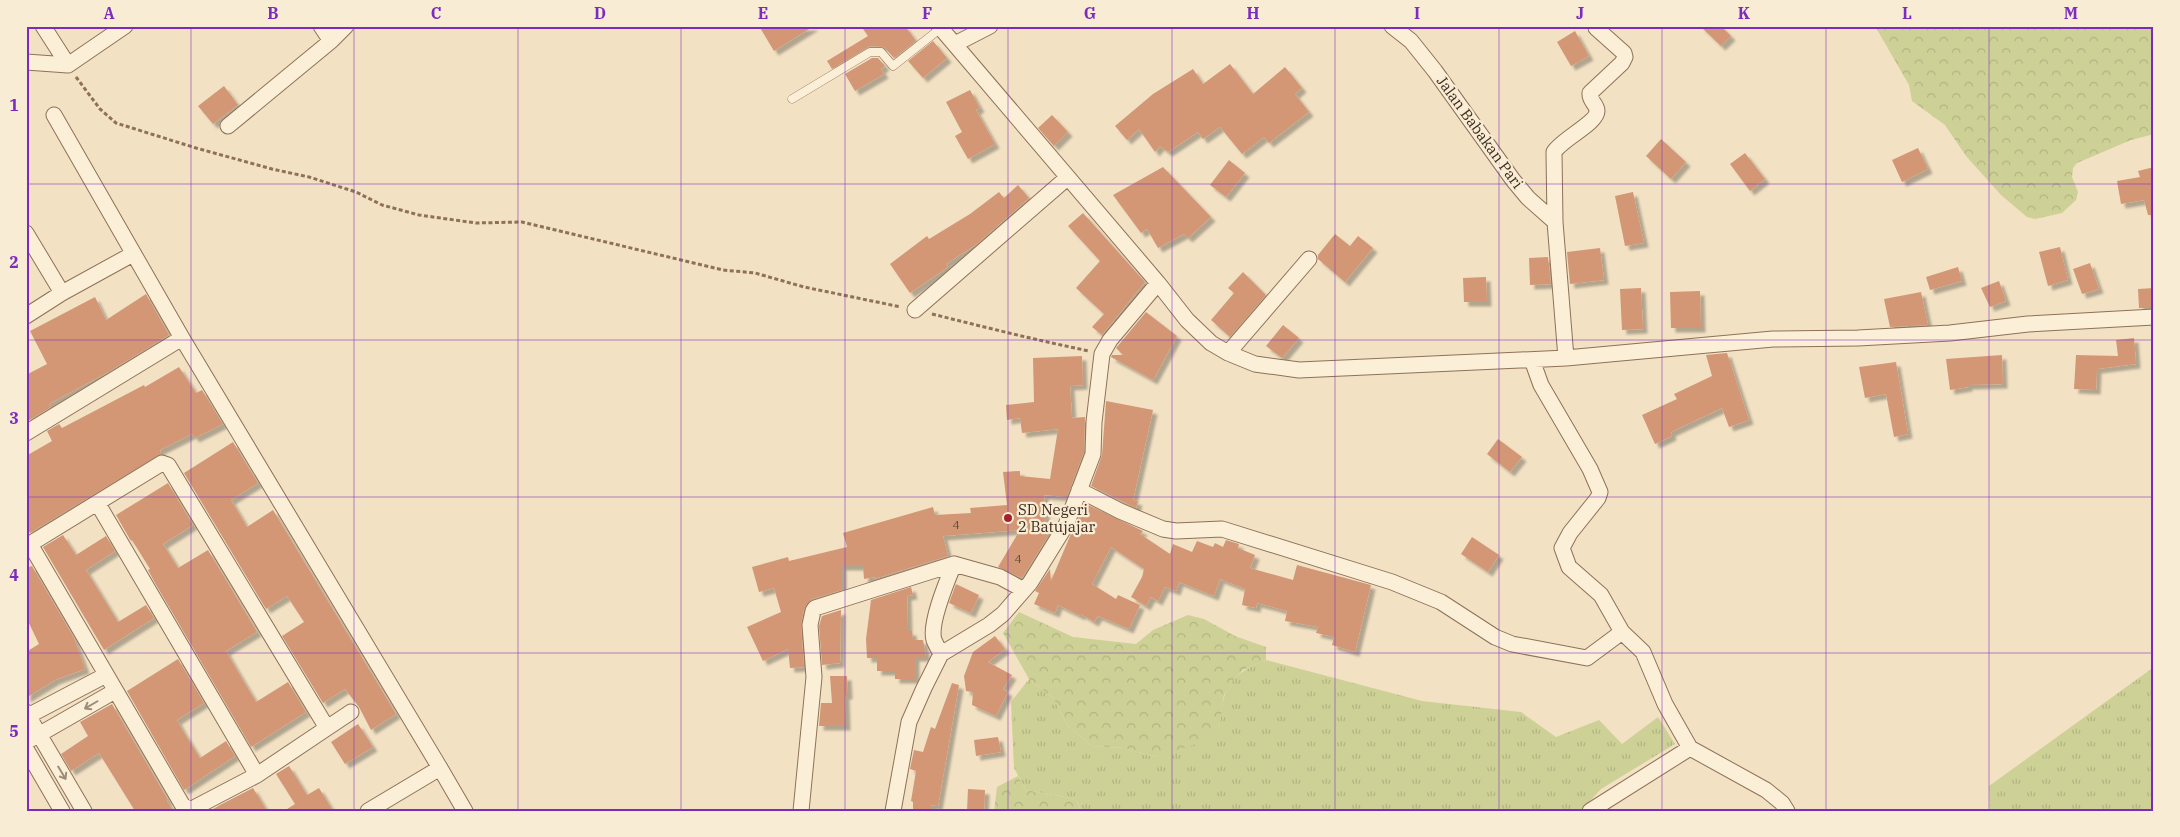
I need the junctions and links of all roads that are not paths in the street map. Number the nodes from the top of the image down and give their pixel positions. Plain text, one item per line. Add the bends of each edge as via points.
1 (43, 26) edge
2 (125, 26) edge
3 (321, 26) edge
4 (346, 26) edge
5 (990, 26) edge
6 (940, 27) edge
7 (1395, 27) edge
8 (1596, 28) dead end
9 (331, 41) junction
10 (955, 44) junction
11 (26, 62) edge
12 (68, 64) junction
13 (792, 99) dead end
14 (54, 115) dead end
15 (228, 126) dead end
16 (1067, 178) junction
17 (1555, 222) junction
18 (26, 233) edge
19 (133, 254) junction
20 (1309, 259) dead end
21 (1158, 283) junction
22 (62, 293) junction
23 (914, 310) road end
24 (26, 316) edge
25 (2154, 317) edge
26 (182, 338) junction
27 (1228, 353) junction
28 (1566, 358) junction
29 (1532, 360) junction
30 (26, 433) edge
31 (1079, 490) junction
32 (98, 504) junction
33 (28, 545) edge
34 (954, 564) junction
35 (1024, 590) junction
36 (1622, 632) junction
37 (941, 654) junction
38 (106, 675) junction
39 (115, 691) junction
40 (351, 712) dead end
41 (27, 715) edge
42 (327, 728) junction
43 (33, 738) edge
44 (1690, 748) junction
45 (26, 749) edge
46 (440, 768) junction
47 (257, 774) junction
48 (62, 811) edge
49 (84, 811) edge
50 (368, 811) edge
51 (465, 811) edge
52 (801, 811) edge
53 (893, 811) edge
54 (1590, 811) edge
55 (1787, 811) edge

1 - 12 street
2 - 12 street
3 - 9 street
4 - 9 street
5 - 10 street
6 - 10 street
6 - 13 lane via 893,66 881,52 870,52
7 - 17 street, Jalan Babakan Pari via 1435,71 1512,180
8 - 17 street via 1624,52 1625,57 1622,64 1590,93 1596,114 1554,152
9 - 15 street
10 - 16 street
11 - 12 street
14 - 19 street
16 - 21 street
16 - 23 street
17 - 28 street
18 - 22 street
19 - 22 street
19 - 26 street
20 - 27 street
21 - 27 street via 1187,320 1211,343
21 - 31 street via 1102,354 1093,454
22 - 24 street
25 - 28 street via 2028,324 1950,333 1773,339
26 - 30 street
26 - 46 street
27 - 29 street via 1255,364 1298,370
28 - 29 street
29 - 36 street via 1540,385 1600,492 1570,534 1562,548 1563,556 1569,567 1601,595
31 - 35 street via 1066,525
31 - 36 street via 1163,529 1176,532 1222,529 1392,582 1441,602 1495,637 1512,644 1587,658
32 - 33 street
32 - 42 street via 162,463 168,465
32 - 47 street
33 - 38 street
34 - 35 street via 1000,577
34 - 37 street via 935,621 934,639
34 - 52 street via 817,606 813,611 810,625 814,677
35 - 37 street via 989,625
36 - 44 street via 1647,659 1665,704
37 - 53 street via 909,722
38 - 39 street
38 - 41 street
39 -> 43 street
39 - 47 street via 183,806 192,809
40 - 42 street
41 - 43 street
42 - 47 street
43 -> 49 street
44 - 54 street
44 - 55 street via 1766,790
45 - 48 street
46 - 50 street
46 - 51 street

